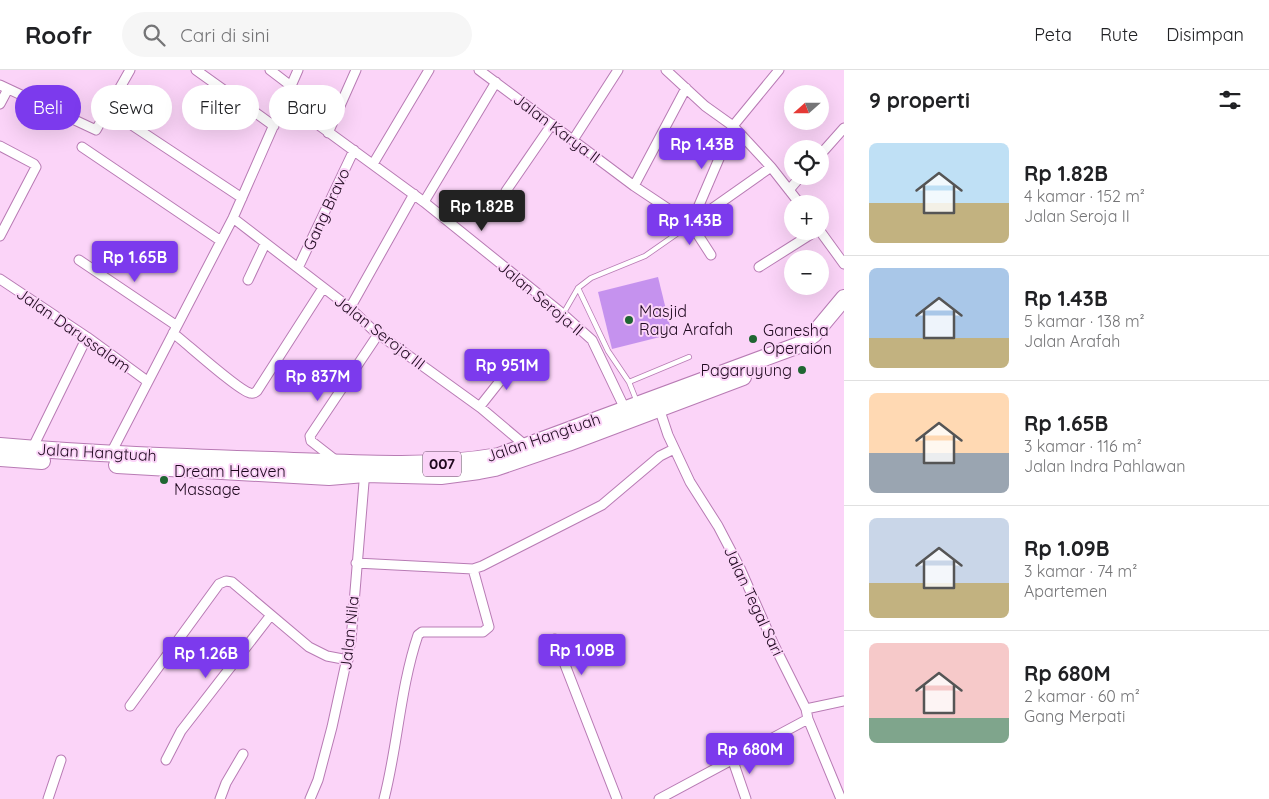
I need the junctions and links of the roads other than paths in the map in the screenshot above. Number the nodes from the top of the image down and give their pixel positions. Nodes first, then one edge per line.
1 (130, 70) edge
2 (196, 70) edge
3 (270, 70) edge
4 (298, 70) edge
5 (356, 70) edge
6 (428, 70) edge
7 (479, 70) edge
8 (618, 70) edge
9 (666, 70) edge
10 (779, 70) edge
11 (496, 82) junction
12 (122, 85) edge
13 (290, 85) edge
14 (291, 85) edge
15 (4, 87) edge
16 (686, 88) junction
17 (0, 104) edge
18 (269, 122) edge
19 (552, 124) junction
20 (733, 126) junction
21 (91, 128) edge
22 (844, 128) edge
23 (139, 130) edge
24 (272, 130) edge
25 (325, 130) edge
26 (328, 132) junction
27 (573, 140) junction
28 (829, 145) edge
29 (0, 146) edge
30 (82, 148) dead end
31 (354, 150) junction
32 (374, 164) junction
33 (771, 167) junction
34 (793, 185) edge
35 (634, 186) junction
36 (789, 190) junction
37 (506, 191) dead end
38 (414, 194) junction
39 (793, 195) edge
40 (242, 198) junction
41 (424, 202) junction
42 (233, 218) junction
43 (691, 224) junction
44 (0, 236) edge
45 (802, 240) edge
46 (827, 240) edge
47 (221, 241) junction
48 (265, 244) junction
49 (711, 255) dead end
50 (79, 260) dead end
51 (844, 264) edge
52 (759, 267) dead end
53 (298, 268) junction
54 (0, 279) edge
55 (248, 280) dead end
56 (323, 288) junction
57 (578, 288) junction
58 (844, 298) edge
59 (350, 308) junction
60 (563, 314) junction
61 (844, 315) edge
62 (175, 329) junction
63 (379, 334) junction
64 (87, 337) junction
65 (689, 357) dead end
66 (500, 370) dead end
67 (148, 381) junction
68 (628, 382) junction
69 (631, 407) junction
70 (481, 408) junction
71 (659, 408) junction
72 (567, 437) junction
73 (526, 446) junction
74 (32, 449) junction
75 (674, 449) junction
76 (1, 456) edge
77 (110, 460) junction
78 (339, 463) junction
79 (365, 469) junction
80 (356, 563) junction
81 (473, 569) junction
82 (271, 615) junction
83 (555, 639) dead end
84 (348, 660) junction
85 (844, 701) edge
86 (130, 706) dead end
87 (806, 708) junction
88 (808, 719) junction
89 (243, 754) dead end
90 (732, 758) junction
91 (61, 760) dead end
92 (166, 760) dead end
93 (48, 799) edge
94 (220, 799) edge
95 (310, 799) edge
96 (384, 799) edge
97 (616, 799) edge
98 (659, 799) edge
99 (746, 799) edge
100 (841, 799) edge

1 - 12 street
2 - 18 street
3 - 13 street
4 - 14 street
5 - 26 street
6 - 32 street
7 - 11 street, Jalan Karya II
8 - 27 street
9 - 16 street
10 - 20 street
11 - 19 street, Jalan Karya II
11 - 41 street
15 - 17 street
15 - 21 street
16 - 20 street
16 - 35 street
19 - 27 street, Jalan Karya II
19 - 37 street
20 - 33 street
20 - 43 street
22 - 28 street
23 - 40 street
24 - 40 street
25 - 26 street, Jalan Seroja II
26 - 31 street, Jalan Seroja II
27 - 35 street, Jalan Karya II
29 - 44 street
30 - 47 street
31 - 32 street, Jalan Seroja II
31 - 53 street, Gang Bravo
32 - 38 street, Jalan Seroja II
33 - 36 street
33 - 43 street
34 - 36 street
35 - 43 street, Jalan Karya II
36 - 39 street
38 - 41 street, Jalan Seroja II
38 - 59 street
40 - 42 street
41 - 60 street, Jalan Seroja II
42 - 47 street
42 - 48 street, Jalan Seroja III
43 - 49 street
43 - 57 lane
45 - 52 street
46 - 51 street
47 - 62 street
48 - 53 street, Jalan Seroja III
48 - 55 street
50 - 62 street
53 - 56 street, Jalan Seroja III
54 - 64 street, Jalan Darussalam
56 - 59 street, Jalan Seroja III
56 - 62 street
57 - 60 lane
57 - 68 lane
58 - 69 highway, Jalan Hangtuah / 007
59 - 63 street, Jalan Seroja III
60 - 69 street, Jalan Seroja II
61 - 71 highway, Jalan Hangtuah / 007
62 - 67 street
63 - 70 street, Jalan Seroja III
63 - 78 street
64 - 67 street, Jalan Darussalam
64 - 74 street
65 - 68 lane
66 - 70 street
67 - 77 street
68 - 69 lane
69 - 72 highway, Jalan Hangtuah / 007
70 - 73 street, Jalan Seroja III
71 - 72 highway, Jalan Hangtuah / 007
71 - 75 street, Jalan Tegal Sari
72 - 73 highway, Jalan Hangtuah / 007
72 - 79 highway, Jalan Hangtuah / 007
73 - 79 highway, Jalan Hangtuah / 007
74 - 76 highway, Jalan Hangtuah / 007
74 - 77 highway, Jalan Hangtuah / 007
75 - 81 street
75 - 87 street, Jalan Tegal Sari
76 - 77 highway, Jalan Hangtuah / 007
77 - 78 highway, Jalan Hangtuah / 007
77 - 79 highway, Jalan Hangtuah / 007
78 - 79 highway, Jalan Hangtuah / 007
79 - 80 street, Jalan Nila
80 - 81 street
80 - 84 street, Jalan Nila
81 - 96 street
82 - 84 street
82 - 86 street
82 - 92 street
83 - 97 street
84 - 95 street, Jalan Nila
85 - 87 street
87 - 88 street, Jalan Tegal Sari
88 - 90 street
88 - 100 street, Jalan Tegal Sari
89 - 94 street
90 - 98 street
90 - 99 street
91 - 93 street

